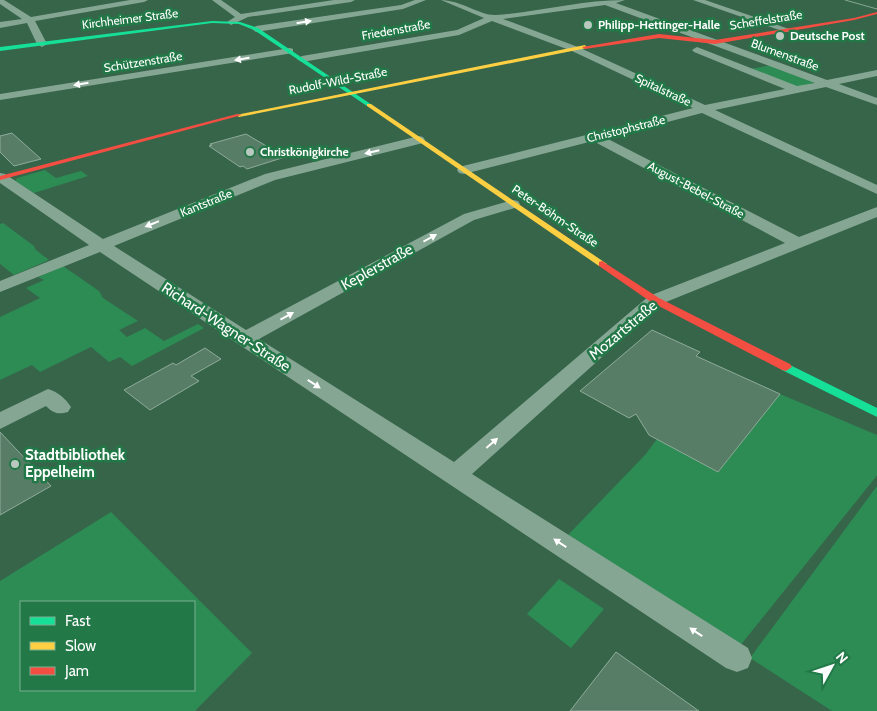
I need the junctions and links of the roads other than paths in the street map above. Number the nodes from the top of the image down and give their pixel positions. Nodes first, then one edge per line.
1 (144, 0) edge
2 (216, 0) edge
3 (351, 0) edge
4 (422, 0) edge
5 (465, 0) edge
6 (621, 0) edge
7 (697, 0) edge
8 (18, 1) edge
9 (447, 1) edge
10 (603, 1) edge
11 (2, 2) edge
12 (861, 5) dead end
13 (877, 10) edge
14 (877, 14) edge
15 (492, 18) junction
16 (235, 19) junction
17 (30, 20) junction
18 (0, 25) edge
19 (256, 29) junction
20 (788, 30) junction
21 (686, 31) junction
22 (659, 36) junction
23 (675, 41) dead end
24 (715, 42) junction
25 (42, 44) junction
26 (0, 49) edge
27 (574, 49) junction
28 (290, 51) junction
29 (302, 59) junction
30 (877, 73) edge
31 (827, 83) junction
32 (797, 90) junction
33 (350, 93) junction
34 (0, 97) edge
35 (877, 102) edge
36 (704, 109) junction
37 (595, 138) junction
38 (419, 140) junction
39 (464, 170) junction
40 (0, 177) edge
41 (877, 190) edge
42 (513, 204) junction
43 (877, 212) edge
44 (797, 243) junction
45 (100, 245) junction
46 (0, 286) edge
47 (655, 300) junction
48 (244, 339) junction
49 (60, 407) dead end
50 (877, 413) edge
51 (0, 421) edge
52 (455, 475) junction
53 (737, 658) dead end

1 - 17 street
2 - 16 street, Peter-Böhm-Straße
3 - 16 street, Kirchheimer Straße
19 -> 4 street
5 - 9 street
6 - 10 street
7 - 20 street
8 - 11 street
9 - 15 street, Spitalstraße
10 - 15 street
10 - 21 street, Blumenstraße
11 - 17 street
12 - 13 street
14 - 20 street, Scheffelstraße
15 - 27 street, Spitalstraße
15 - 29 street, Friedenstraße
16 - 19 street, Peter-Böhm-Straße
16 - 25 street, Kirchheimer Straße
17 - 18 street
17 - 25 street
19 - 28 street, Peter-Böhm-Straße
20 - 24 street, Scheffelstraße
21 - 22 street, Rudolf-Wild-Straße
21 - 24 street, Blumenstraße
22 - 24 street, Scheffelstraße
22 - 27 street, Rudolf-Wild-Straße
23 - 32 street
24 - 31 street, Blumenstraße
25 - 26 street, Kirchheimer Straße
27 - 33 street, Rudolf-Wild-Straße
27 - 36 street, Spitalstraße
28 - 29 street, Peter-Böhm-Straße
28 -> 34 street, Schützenstraße
29 - 33 street, Peter-Böhm-Straße
30 - 31 street, Christophstraße
31 - 32 street, Christophstraße
31 - 35 street, Blumenstraße
32 - 36 street, Christophstraße
33 - 38 street, Peter-Böhm-Straße
33 - 40 street, Rudolf-Wild-Straße
36 - 37 street, Christophstraße
36 - 41 street, Spitalstraße
37 - 39 street, Christophstraße
37 - 44 street, August-Bebel-Straße
38 - 39 street, Peter-Böhm-Straße
38 -> 45 street, Kantstraße
39 - 42 street, Peter-Böhm-Straße
40 - 45 street, Richard-Wagner-Straße
42 - 47 street, Peter-Böhm-Straße
48 -> 42 street, Keplerstraße
43 - 44 street, Mozartstraße
44 - 47 street, Mozartstraße
45 - 46 street, Kantstraße
45 - 48 street, Richard-Wagner-Straße
47 - 50 street, Peter-Böhm-Straße
52 -> 47 street, Mozartstraße
48 -> 52 street, Richard-Wagner-Straße
49 - 51 street
53 -> 52 street, Richard-Wagner-Straße

